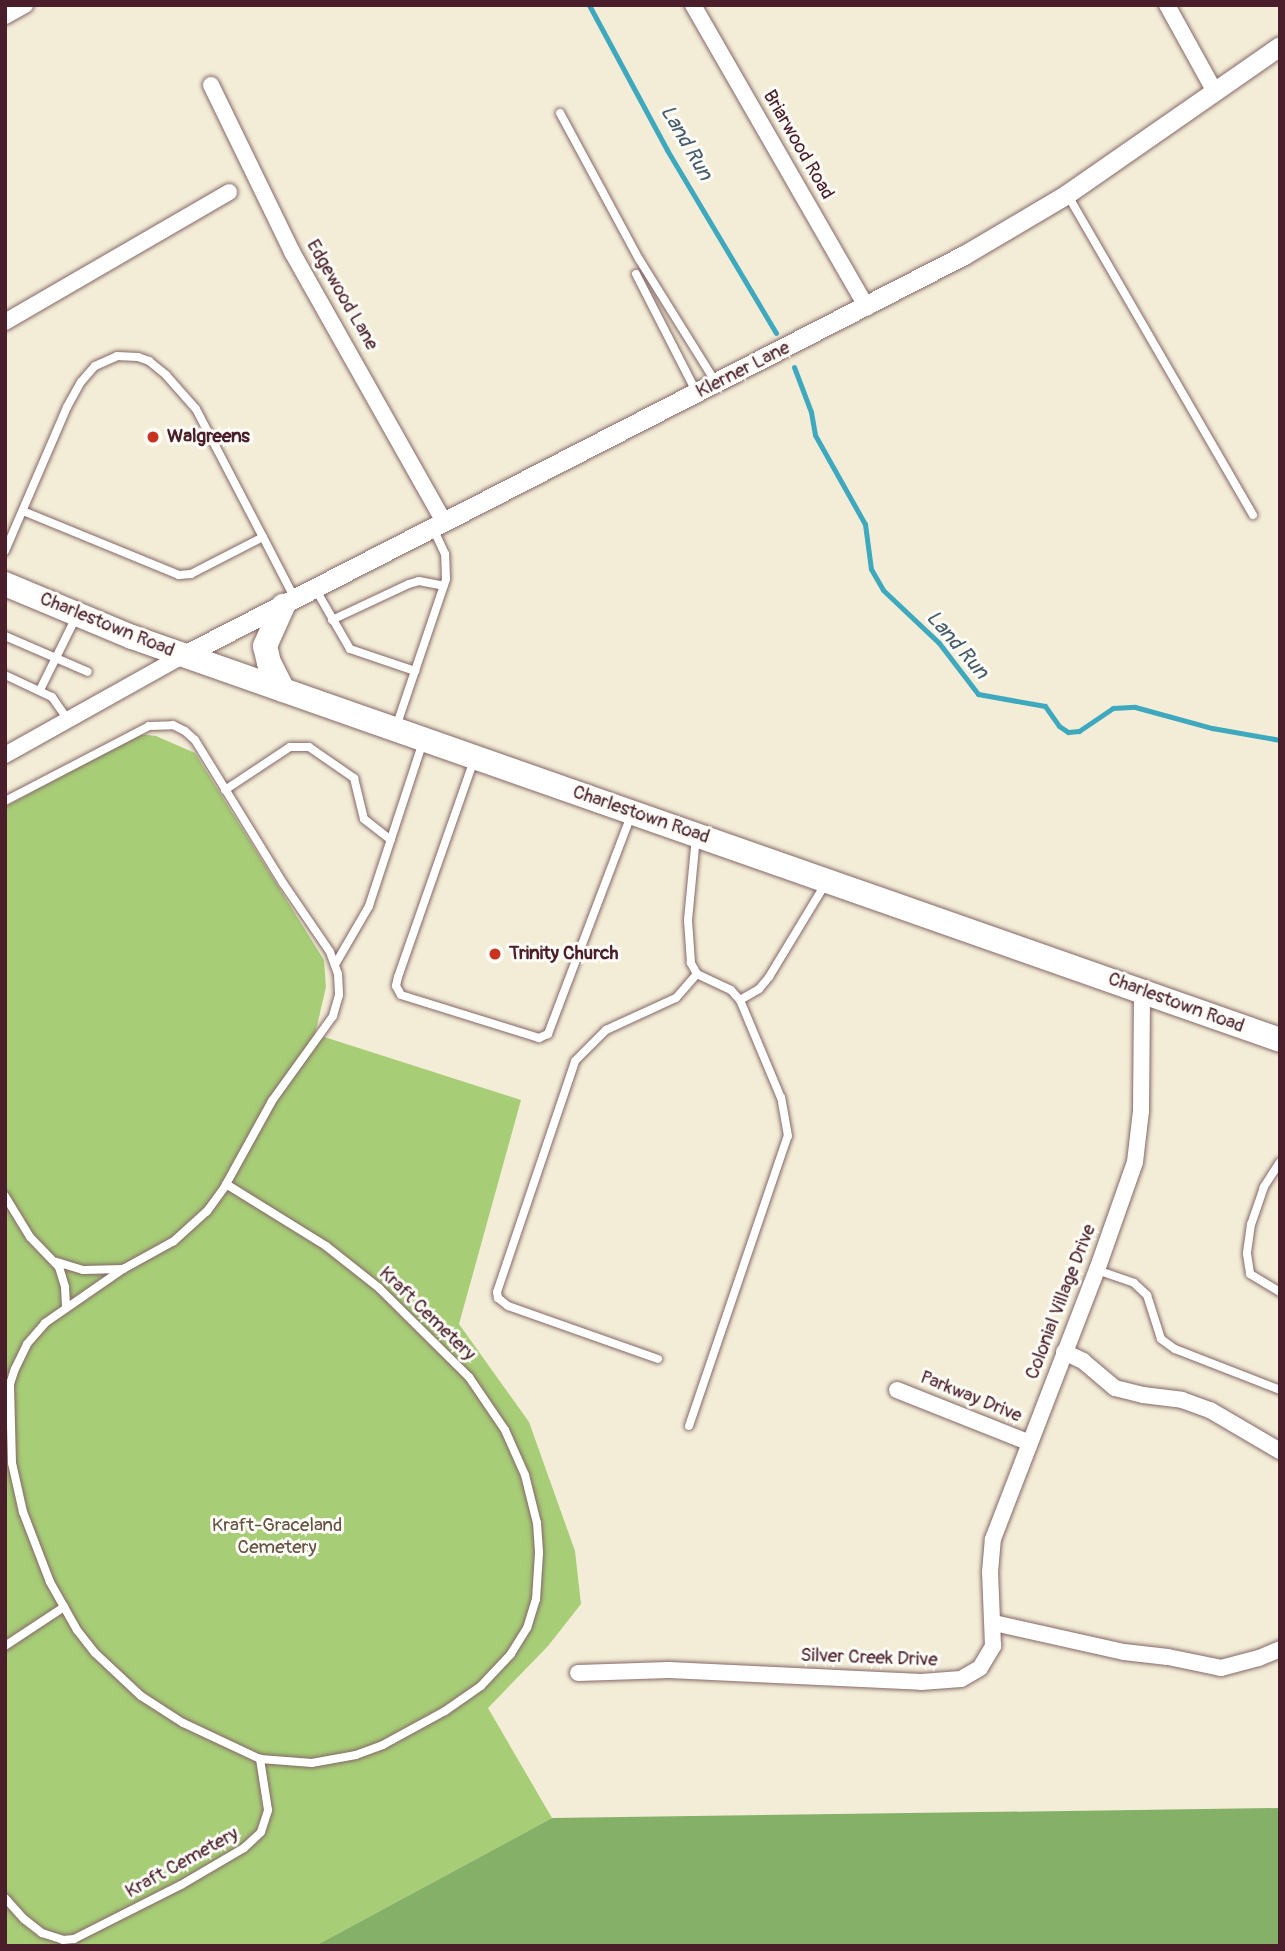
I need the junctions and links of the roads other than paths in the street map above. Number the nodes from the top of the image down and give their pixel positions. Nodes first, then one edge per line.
1 (25, 5) edge
2 (693, 5) edge
3 (1167, 5) edge
4 (5, 16) edge
5 (1280, 46) edge
6 (211, 85) dead end
7 (1214, 90) junction
8 (560, 113) dead end
9 (229, 192) dead end
10 (1067, 194) junction
11 (636, 274) dead end
12 (867, 307) junction
13 (5, 323) edge
14 (717, 384) junction
15 (697, 394) junction
16 (23, 511) junction
17 (1253, 515) dead end
18 (438, 525) junction
19 (263, 537) junction
20 (5, 551) edge
21 (5, 584) edge
22 (444, 586) junction
23 (316, 590) junction
24 (290, 603) junction
25 (77, 614) junction
26 (332, 620) junction
27 (5, 636) edge
28 (184, 655) junction
29 (56, 657) junction
30 (15, 667) dead end
31 (415, 671) junction
32 (88, 672) dead end
33 (8, 676) edge
34 (40, 690) junction
35 (283, 690) junction
36 (69, 721) junction
37 (395, 729) junction
38 (424, 740) junction
39 (5, 755) edge
40 (475, 757) junction
41 (225, 790) junction
42 (5, 801) edge
43 (632, 812) junction
44 (696, 834) junction
45 (391, 840) junction
46 (828, 880) junction
47 (336, 963) junction
48 (697, 974) junction
49 (1142, 990) junction
50 (740, 1000) junction
51 (1280, 1040) edge
52 (1280, 1161) edge
53 (226, 1184) junction
54 (5, 1196) edge
55 (8, 1206) edge
56 (56, 1262) junction
57 (122, 1269) junction
58 (1097, 1270) junction
59 (1280, 1292) edge
60 (66, 1307) junction
61 (1064, 1352) junction
62 (658, 1359) dead end
63 (897, 1390) dead end
64 (1280, 1390) edge
65 (689, 1426) dead end
66 (1030, 1443) junction
67 (1280, 1451) edge
68 (64, 1607) junction
69 (994, 1623) junction
70 (5, 1646) edge
71 (1280, 1649) edge
72 (578, 1673) dead end
73 (260, 1759) junction
74 (5, 1898) edge
75 (47, 1935) junction
76 (58, 1946) edge

1 - 4 street
2 - 12 street, Briarwood Road
3 - 7 street
5 - 7 street, Klerner Lane
6 - 18 street, Edgewood Lane
7 - 10 street, Klerner Lane
8 - 14 lane
9 - 13 street
10 - 12 street, Klerner Lane
10 - 17 lane
11 - 15 lane
12 - 14 street, Klerner Lane
14 - 15 street, Klerner Lane
15 - 18 street, Klerner Lane
16 - 19 lane
16 - 19 lane
16 - 20 lane
18 - 22 lane
18 - 23 street, Klerner Lane
19 - 24 lane
21 - 25 main road, Charlestown Road
22 - 26 lane
22 - 31 lane
23 - 24 street, Klerner Lane
23 - 26 lane
24 - 28 street, Klerner Lane
24 - 35 main road
25 - 28 main road, Charlestown Road
25 - 29 lane
26 - 31 lane
27 - 29 lane
28 - 35 main road, Charlestown Road
28 - 36 street
29 - 32 lane
29 - 34 lane
30 - 33 lane
31 - 37 lane
33 - 34 lane
34 - 36 lane
35 - 37 main road, Charlestown Road
36 - 39 street
37 - 38 main road, Charlestown Road
38 - 40 main road, Charlestown Road
38 - 45 lane
40 - 43 main road, Charlestown Road
40 - 43 lane
41 - 42 lane, Kraft Cemetery
41 - 45 lane
41 - 47 lane, Kraft Cemetery
43 - 44 main road, Charlestown Road
44 - 46 main road, Charlestown Road
44 - 48 lane
45 - 47 lane
46 - 49 main road, Charlestown Road
46 - 50 lane
47 - 53 lane, Kraft Cemetery
48 - 50 lane
48 - 62 lane
49 - 51 main road, Charlestown Road
49 - 58 street, Colonial Village Drive
50 - 65 lane
52 - 59 lane
53 - 57 lane, Kraft Cemetery
53 - 73 lane, Kraft Cemetery
54 - 55 lane
55 - 56 lane
56 - 57 lane, Kraft Cemetery
56 - 60 lane
57 - 60 lane, Kraft Cemetery
58 - 61 street, Colonial Village Drive
58 - 64 lane
60 - 68 lane, Kraft Cemetery
61 - 66 street, Colonial Village Drive
61 - 67 street
63 - 66 street, Parkway Drive
66 - 69 street, Colonial Village Drive
68 - 70 lane
68 - 73 lane, Kraft Cemetery
69 - 71 street
69 - 72 street, Silver Creek Drive
73 - 75 lane, Kraft Cemetery
74 - 75 lane
75 - 76 lane

